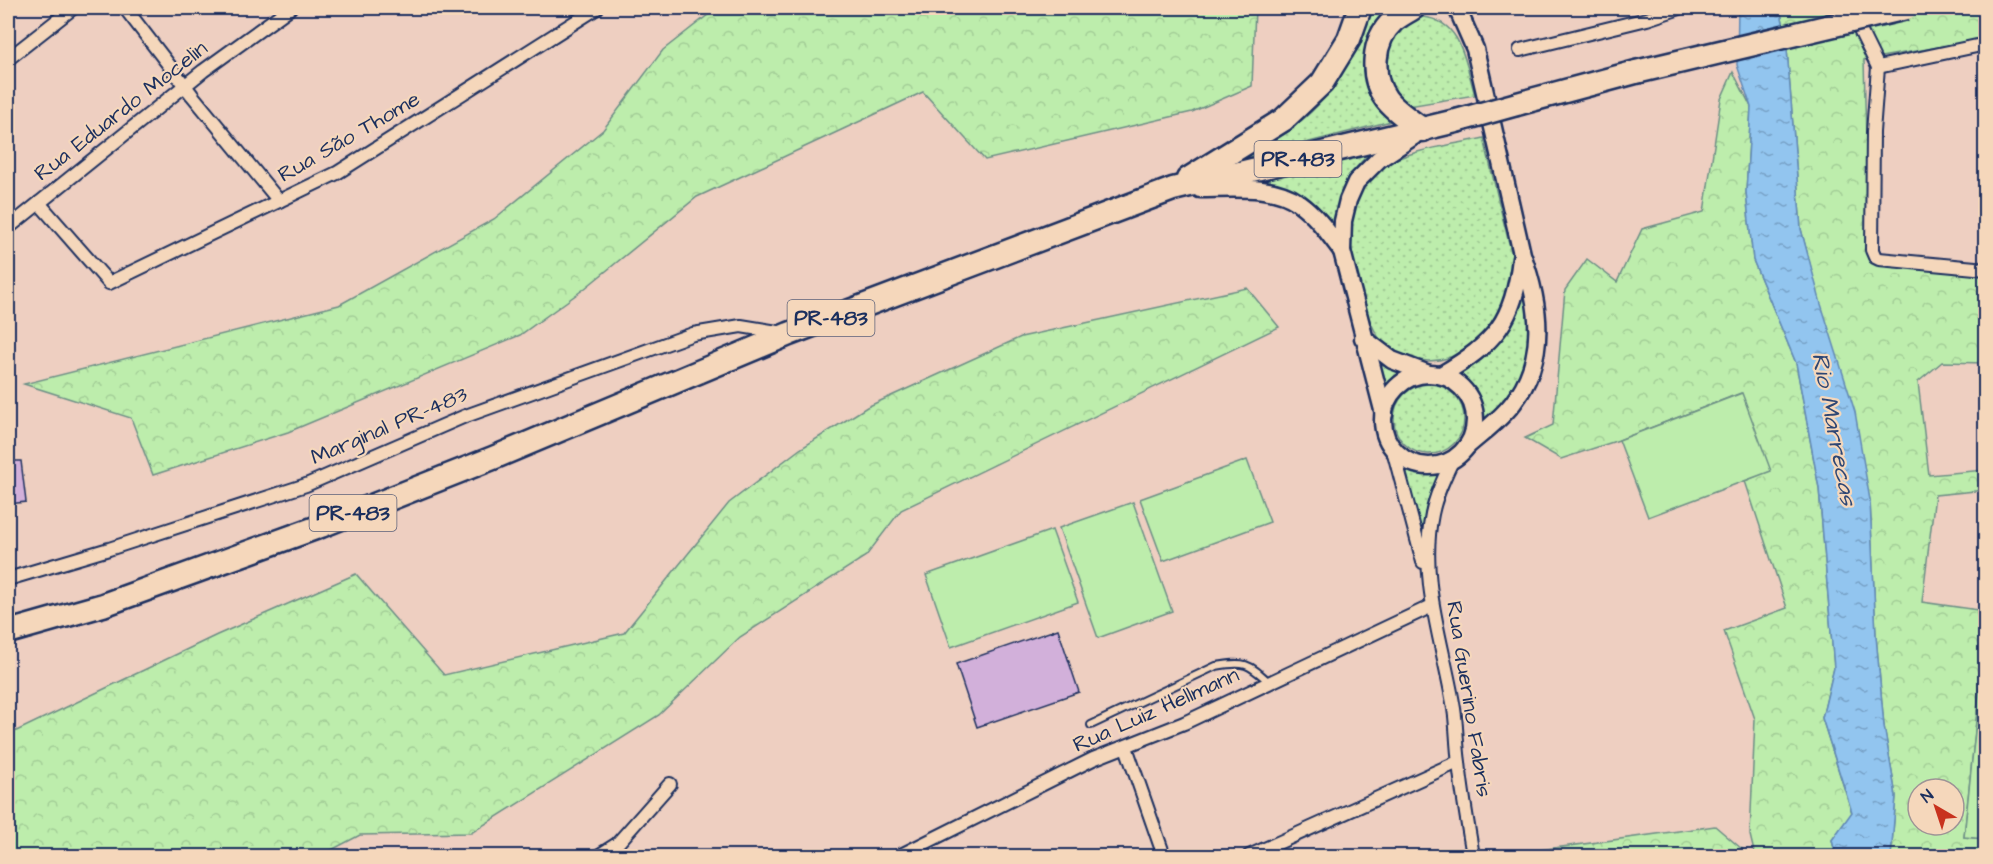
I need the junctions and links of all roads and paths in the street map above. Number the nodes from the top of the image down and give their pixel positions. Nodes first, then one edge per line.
1 (72, 8) edge
2 (125, 8) edge
3 (290, 8) edge
4 (597, 8) edge
5 (1360, 8) edge
6 (1413, 8) edge
7 (1457, 8) edge
8 (1680, 8) edge
9 (1849, 8) edge
10 (1908, 8) edge
11 (1986, 44) edge
12 (1520, 50) dead end
13 (8, 59) edge
14 (1878, 67) junction
15 (186, 86) junction
16 (1423, 130) junction
17 (1173, 189) junction
18 (279, 201) junction
19 (39, 203) junction
20 (8, 228) edge
21 (1342, 251) junction
22 (1522, 254) junction
23 (1986, 269) edge
24 (789, 334) junction
25 (1363, 338) junction
26 (1436, 375) junction
27 (1384, 414) junction
28 (1392, 447) junction
29 (1466, 447) junction
30 (1453, 459) junction
31 (8, 579) edge
32 (1429, 584) junction
33 (1432, 606) junction
34 (8, 632) edge
35 (1270, 682) junction
36 (1091, 725) dead end
37 (1126, 747) junction
38 (1458, 762) junction
39 (670, 784) dead end
40 (597, 856) edge
41 (899, 856) edge
42 (1164, 856) edge
43 (1249, 856) edge
44 (1473, 856) edge

1 - 13 street
2 - 15 street
3 - 15 street, Rua Eduardo Mocelin
4 - 18 street, Rua São Thome
5 - 17 highway
6 - 16 highway
7 - 22 street
8 - 12 street
9 - 14 street
10 - 16 highway, PR-483, bridge
11 - 14 street
14 - 23 street
15 - 18 street
15 - 19 street, Rua Eduardo Mocelin
16 - 17 highway, PR-483
16 - 21 street
17 - 21 street
17 - 24 highway, PR-483
18 - 19 street, Rua São Thome
19 - 20 street, Rua Eduardo Mocelin
21 - 25 street
22 - 26 street
22 - 29 street
24 - 31 street, Marginal PR-483
24 - 34 highway, PR-483
25 - 26 street
25 - 27 street
26 - 27 street
26 - 29 street
27 - 28 street
28 - 30 street
28 - 32 street
29 - 30 street
30 - 32 street
32 - 33 street, Rua Guerino Fabris
33 - 35 street, Rua Luiz Hellmann
33 - 38 street, Rua Guerino Fabris
35 - 36 lane
35 - 37 street, Rua Luiz Hellmann
37 - 41 street, Rua Luiz Hellmann
37 - 42 street
38 - 43 street
38 - 44 street, Rua Guerino Fabris
39 - 40 street

